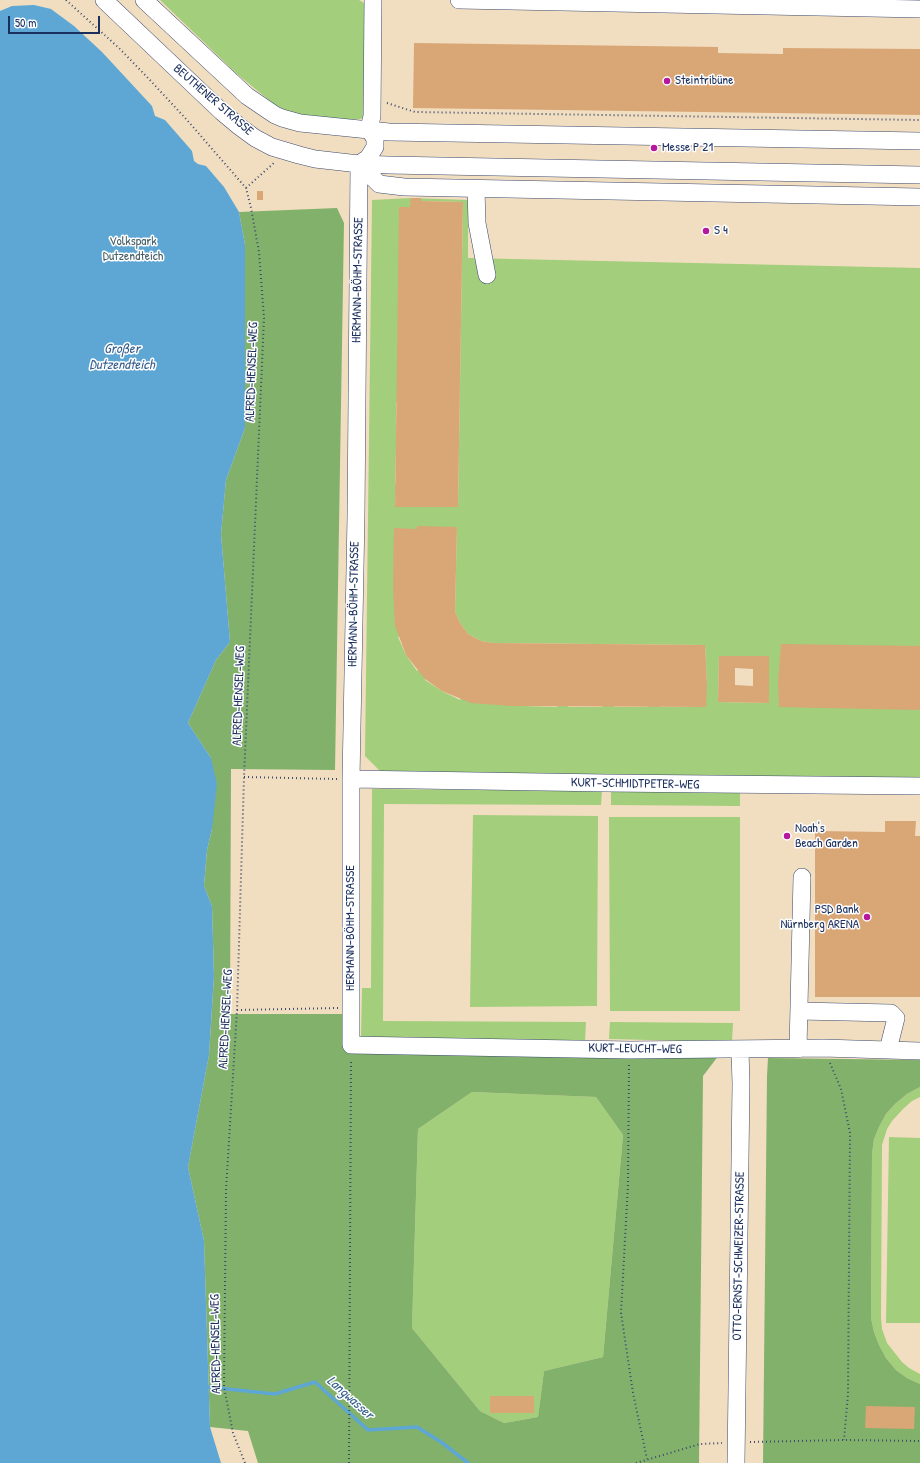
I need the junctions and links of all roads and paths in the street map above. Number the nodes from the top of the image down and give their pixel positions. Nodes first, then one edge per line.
1 (66, 0) edge
2 (104, 0) edge
3 (144, 0) edge
4 (373, 0) edge
5 (459, 0) edge
6 (920, 9) edge
7 (166, 20) junction
8 (146, 40) junction
9 (372, 99) junction
10 (920, 120) edge
11 (369, 129) junction
12 (920, 141) edge
13 (285, 152) junction
14 (359, 164) junction
15 (920, 175) edge
16 (246, 188) junction
17 (476, 189) junction
18 (920, 197) edge
19 (487, 275) dead end
20 (244, 777) junction
21 (351, 779) junction
22 (920, 786) edge
23 (802, 877) dead end
24 (351, 1008) junction
25 (237, 1010) junction
26 (799, 1011) junction
27 (351, 1045) junction
28 (824, 1048) junction
29 (798, 1049) junction
30 (630, 1050) junction
31 (740, 1050) junction
32 (888, 1050) junction
33 (920, 1051) edge
34 (844, 1440) junction
35 (920, 1441) edge
36 (736, 1442) junction
37 (647, 1459) junction
38 (244, 1463) edge
39 (349, 1463) edge
40 (636, 1463) edge
41 (736, 1463) edge

1 - 16 path, ALFRED-HENSEL-WEG
2 - 8 street, BEUTHENER STRASSE
3 - 7 street, BEUTHENER STRASSE
4 - 9 street
5 - 6 street
7 - 8 street
7 - 11 street, BEUTHENER STRASSE
8 - 13 street, BEUTHENER STRASSE
9 - 10 path
9 - 11 street
11 - 12 street, BEUTHENER STRASSE
11 - 14 street
13 - 14 street, BEUTHENER STRASSE
13 - 16 path
14 - 15 street, BEUTHENER STRASSE
14 - 17 street
14 - 21 street, HERMANN-BÖHM-STRASSE
16 - 20 path, ALFRED-HENSEL-WEG
17 - 18 street
17 - 19 street
20 - 21 path
20 - 25 path, ALFRED-HENSEL-WEG
21 - 22 street, KURT-SCHMIDTPETER-WEG
21 - 24 street, HERMANN-BÖHM-STRASSE
23 - 26 street
24 - 25 path
24 - 27 street, HERMANN-BÖHM-STRASSE
25 - 38 path, ALFRED-HENSEL-WEG
26 - 29 street
26 - 32 street
27 - 30 street, KURT-LEUCHT-WEG
27 - 39 path
28 - 29 street, KURT-LEUCHT-WEG
28 - 32 street, KURT-LEUCHT-WEG
28 - 34 path
29 - 31 street, KURT-LEUCHT-WEG
30 - 31 street, KURT-LEUCHT-WEG
30 - 37 path
31 - 36 street, OTTO-ERNST-SCHWEIZER-STRASSE
32 - 33 street, KURT-LEUCHT-WEG
34 - 35 path
34 - 36 path
36 - 37 path
36 - 41 street, OTTO-ERNST-SCHWEIZER-STRASSE
37 - 40 path

